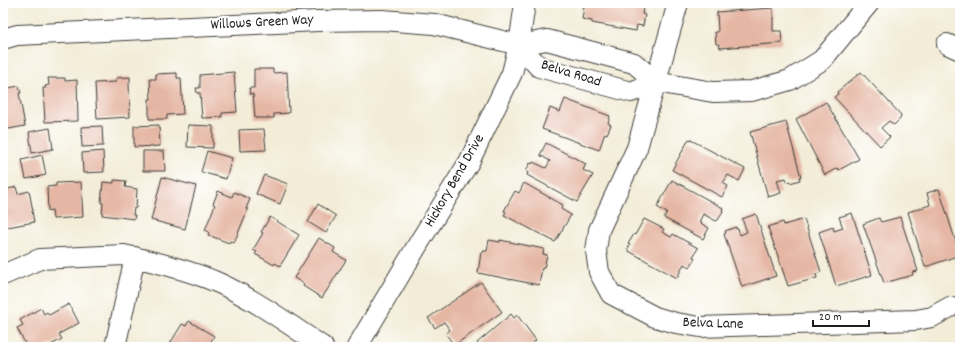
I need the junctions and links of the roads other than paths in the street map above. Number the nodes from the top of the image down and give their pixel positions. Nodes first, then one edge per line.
1 (525, 3) edge
2 (678, 3) edge
3 (869, 3) edge
4 (3, 39) edge
5 (519, 45) junction
6 (656, 82) junction
7 (135, 257) junction
8 (3, 275) edge
9 (950, 307) dead end
10 (115, 347) edge
11 (323, 347) edge
12 (358, 347) edge

1 - 5 street, Hickory Bend Drive
2 - 6 street, Belva Lane
3 - 6 street
4 - 5 street, Willows Green Way
5 - 6 street, Belva Road
5 - 6 street, Belva Road
5 - 12 street, Hickory Bend Drive
6 - 9 street, Belva Lane
7 - 8 street
7 - 10 street
7 - 11 street

